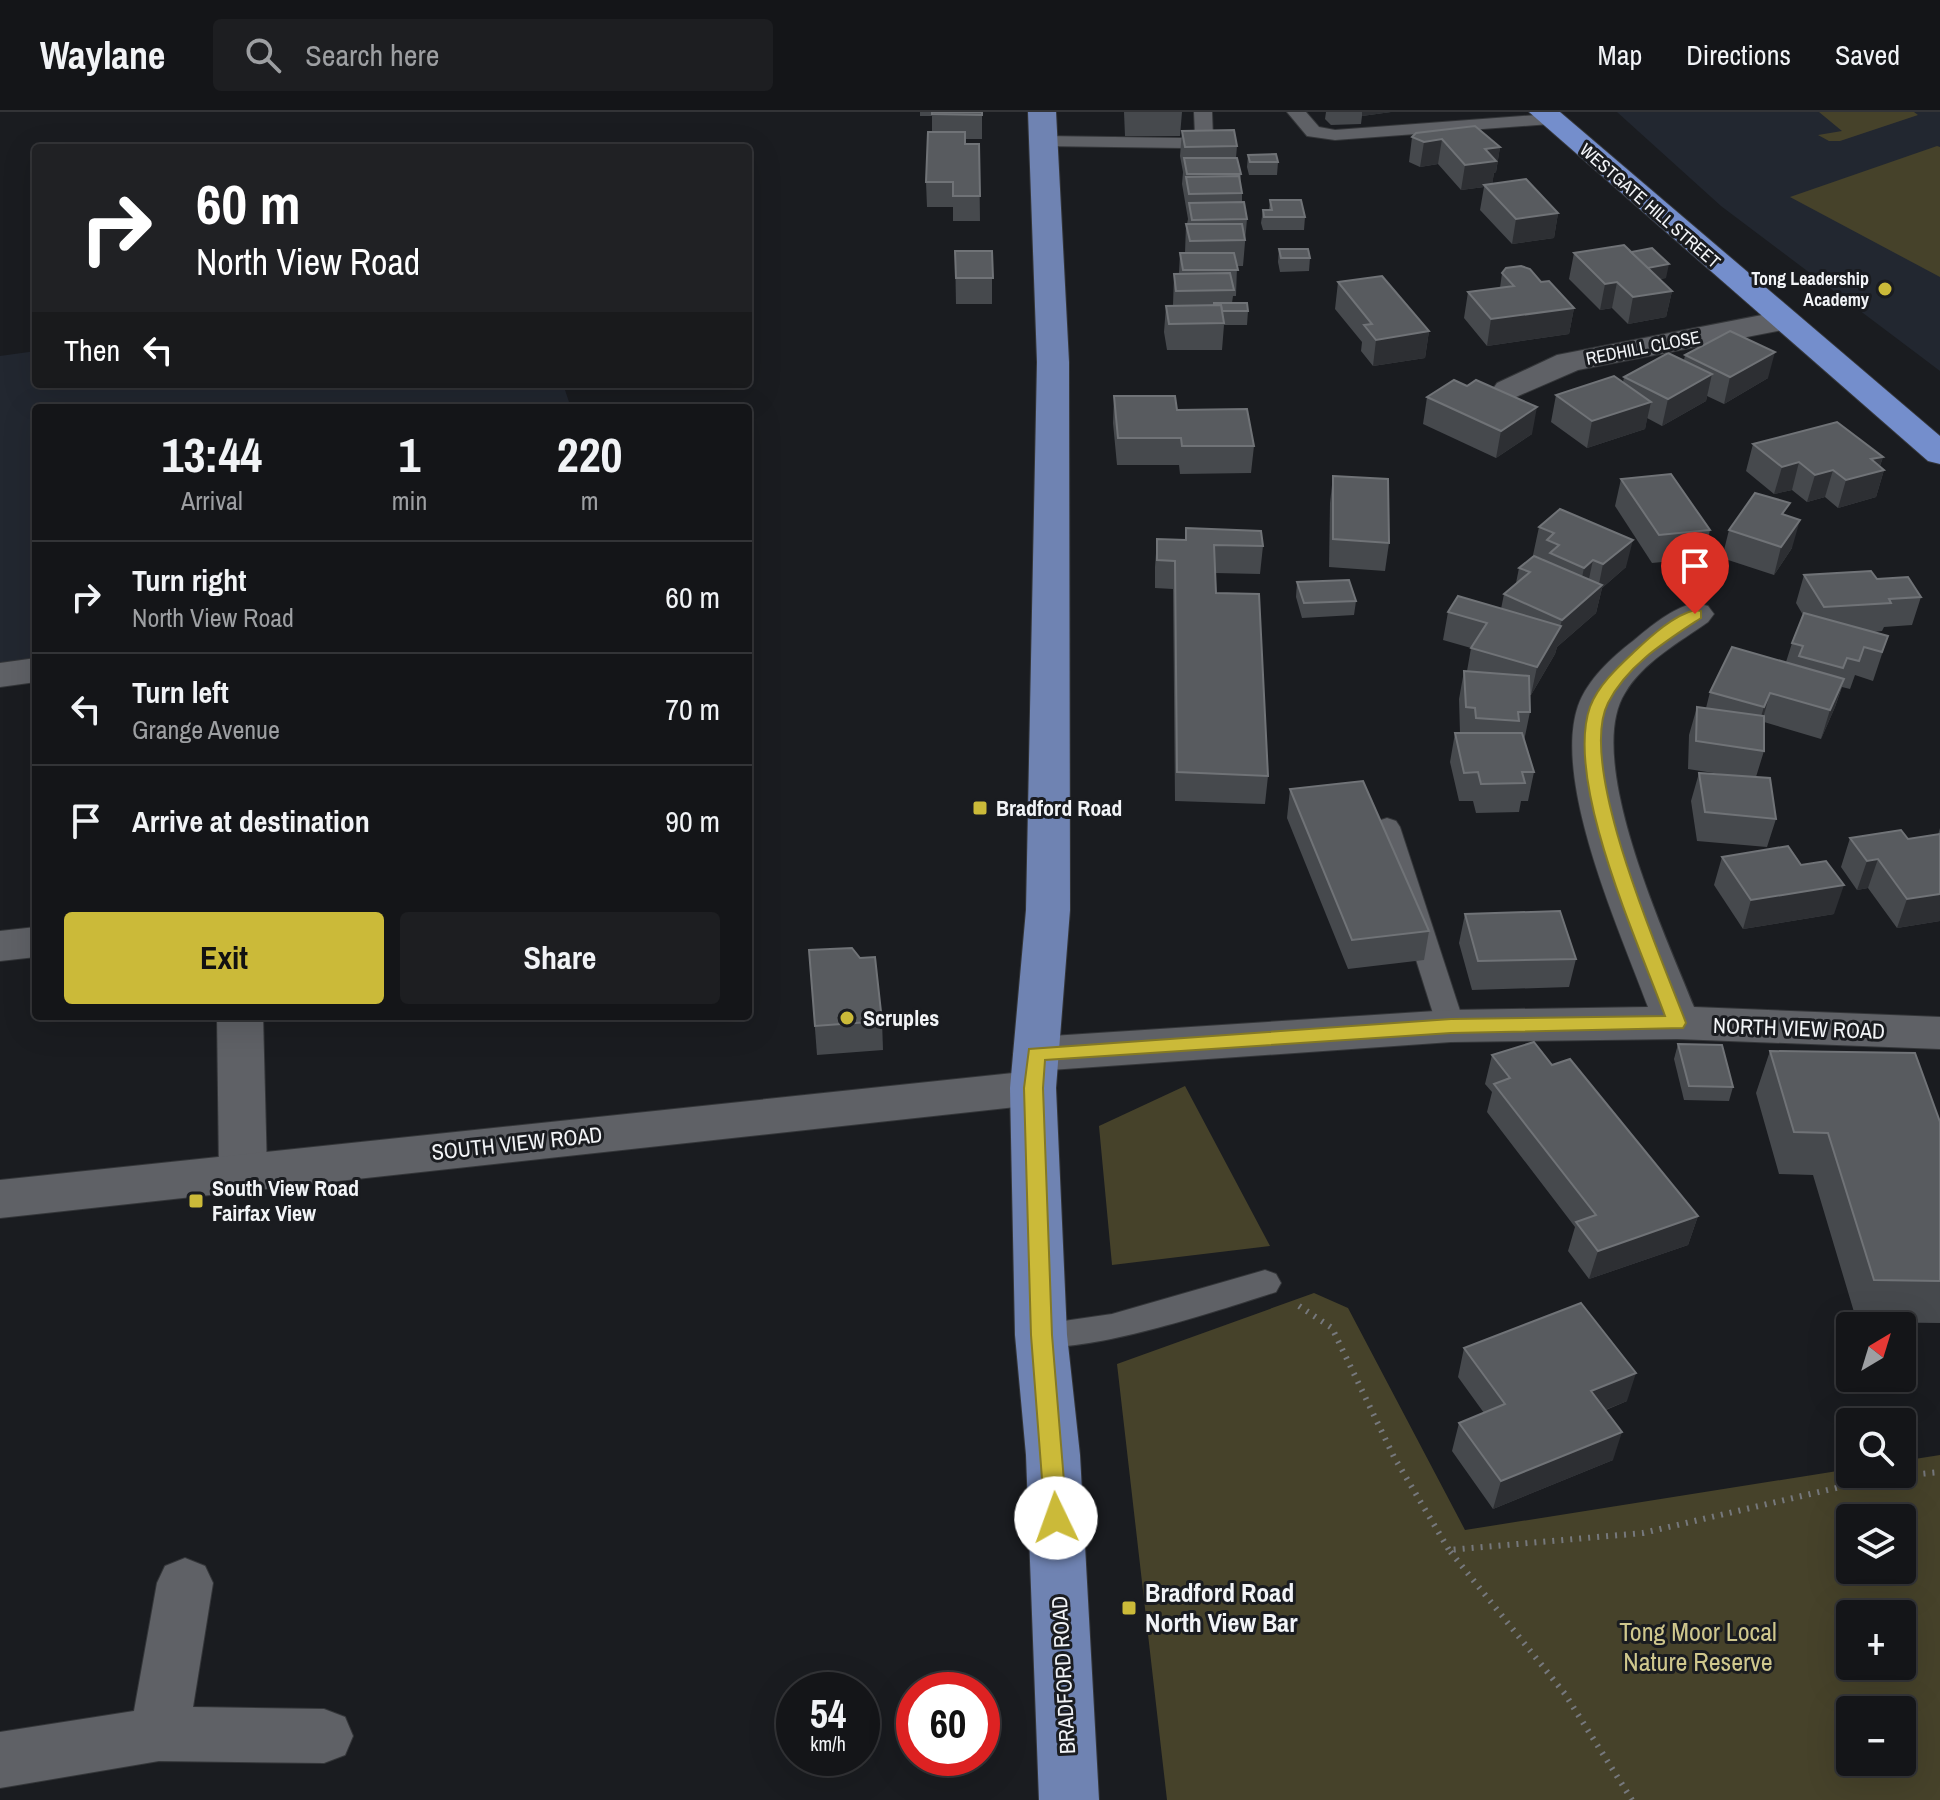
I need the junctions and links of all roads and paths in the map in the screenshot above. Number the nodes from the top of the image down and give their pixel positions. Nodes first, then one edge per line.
1 (1203, 112) edge
2 (1296, 112) edge
3 (1546, 115) edge
4 (1042, 127) edge
5 (1782, 321) junction
6 (1509, 390) dead end
7 (1940, 454) edge
8 (1695, 614) dead end
9 (32, 671) edge
10 (0, 675) edge
11 (1387, 827) edge
12 (32, 942) edge
13 (0, 946) edge
14 (240, 1020) edge
15 (1677, 1023) junction
16 (1451, 1026) junction
17 (1940, 1033) edge
18 (1035, 1071) junction
19 (243, 1172) junction
20 (0, 1199) edge
21 (1265, 1283) joint
22 (1041, 1335) junction
23 (1940, 1472) edge
24 (1449, 1550) junction
25 (185, 1583) dead end
26 (159, 1734) junction
27 (324, 1736) dead end
28 (0, 1760) edge
29 (1069, 1800) edge
30 (1632, 1800) edge

1 - 4 lane
2 - 3 lane
3 - 5 highway, WESTGATE HILL STREET
4 - 18 main road, BRADFORD ROAD
5 - 6 street, REDHILL CLOSE
5 - 7 highway, WESTGATE HILL STREET
8 - 15 street
9 - 10 street
11 - 16 lane
12 - 13 street
14 - 19 street
15 - 16 street, NORTH VIEW ROAD
15 - 17 street, NORTH VIEW ROAD
16 - 18 street, NORTH VIEW ROAD
18 - 19 street, SOUTH VIEW ROAD
18 - 22 main road, BRADFORD ROAD
19 - 20 street, SOUTH VIEW ROAD
21 - 22 lane
21 - 24 path
22 - 29 main road, BRADFORD ROAD
23 - 24 path
24 - 30 path
25 - 26 street
26 - 27 street
26 - 28 street

